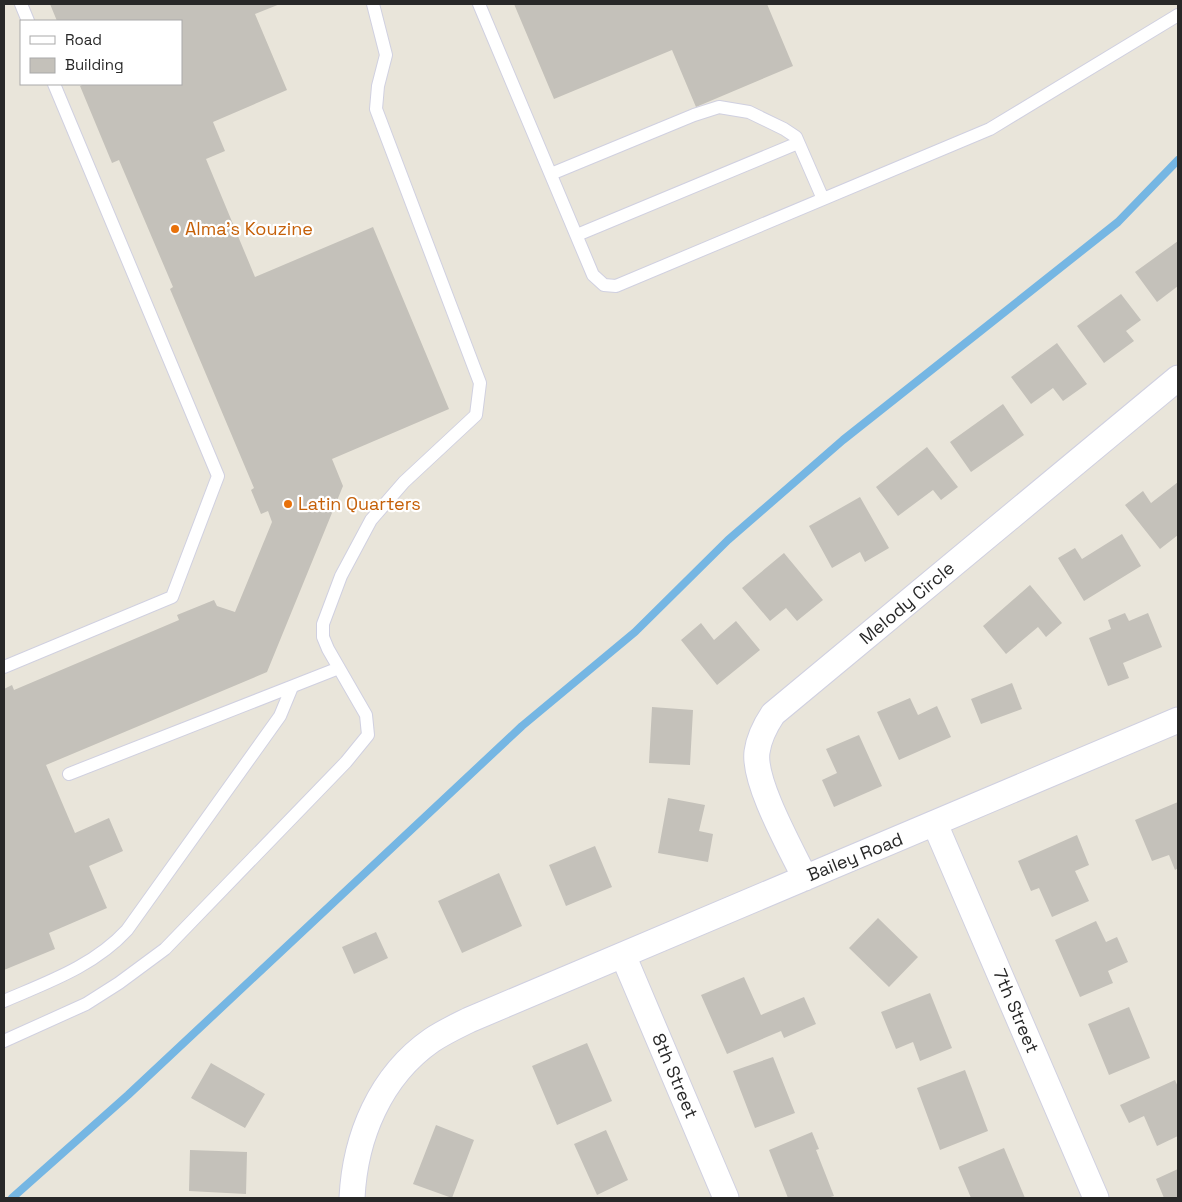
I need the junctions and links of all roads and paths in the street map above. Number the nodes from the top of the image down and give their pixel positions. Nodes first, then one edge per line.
1 (20, 4) edge
2 (373, 4) edge
3 (479, 4) edge
4 (1178, 15) edge
5 (28, 20) edge
6 (54, 85) edge
7 (798, 143) junction
8 (551, 174) junction
9 (823, 199) junction
10 (577, 235) junction
11 (1178, 378) edge
12 (4, 667) edge
13 (339, 668) junction
14 (292, 687) junction
15 (1178, 720) edge
16 (69, 774) dead end
17 (936, 824) junction
18 (805, 878) junction
19 (623, 955) junction
20 (4, 1001) edge
21 (4, 1041) edge
22 (352, 1198) edge
23 (726, 1198) edge
24 (1096, 1198) edge

1 - 5 lane
2 - 13 lane
3 - 8 lane
4 - 9 lane
6 - 12 lane
7 - 8 lane
7 - 9 lane
7 - 10 lane
8 - 10 lane
9 - 10 lane
11 - 18 street, Melody Circle
13 - 14 lane
13 - 21 lane
14 - 16 lane
14 - 20 lane
15 - 17 street, Bailey Road
17 - 18 street, Bailey Road
17 - 24 street, 7th Street
18 - 19 street, Bailey Road
19 - 22 street, Bailey Road
19 - 23 street, 8th Street

